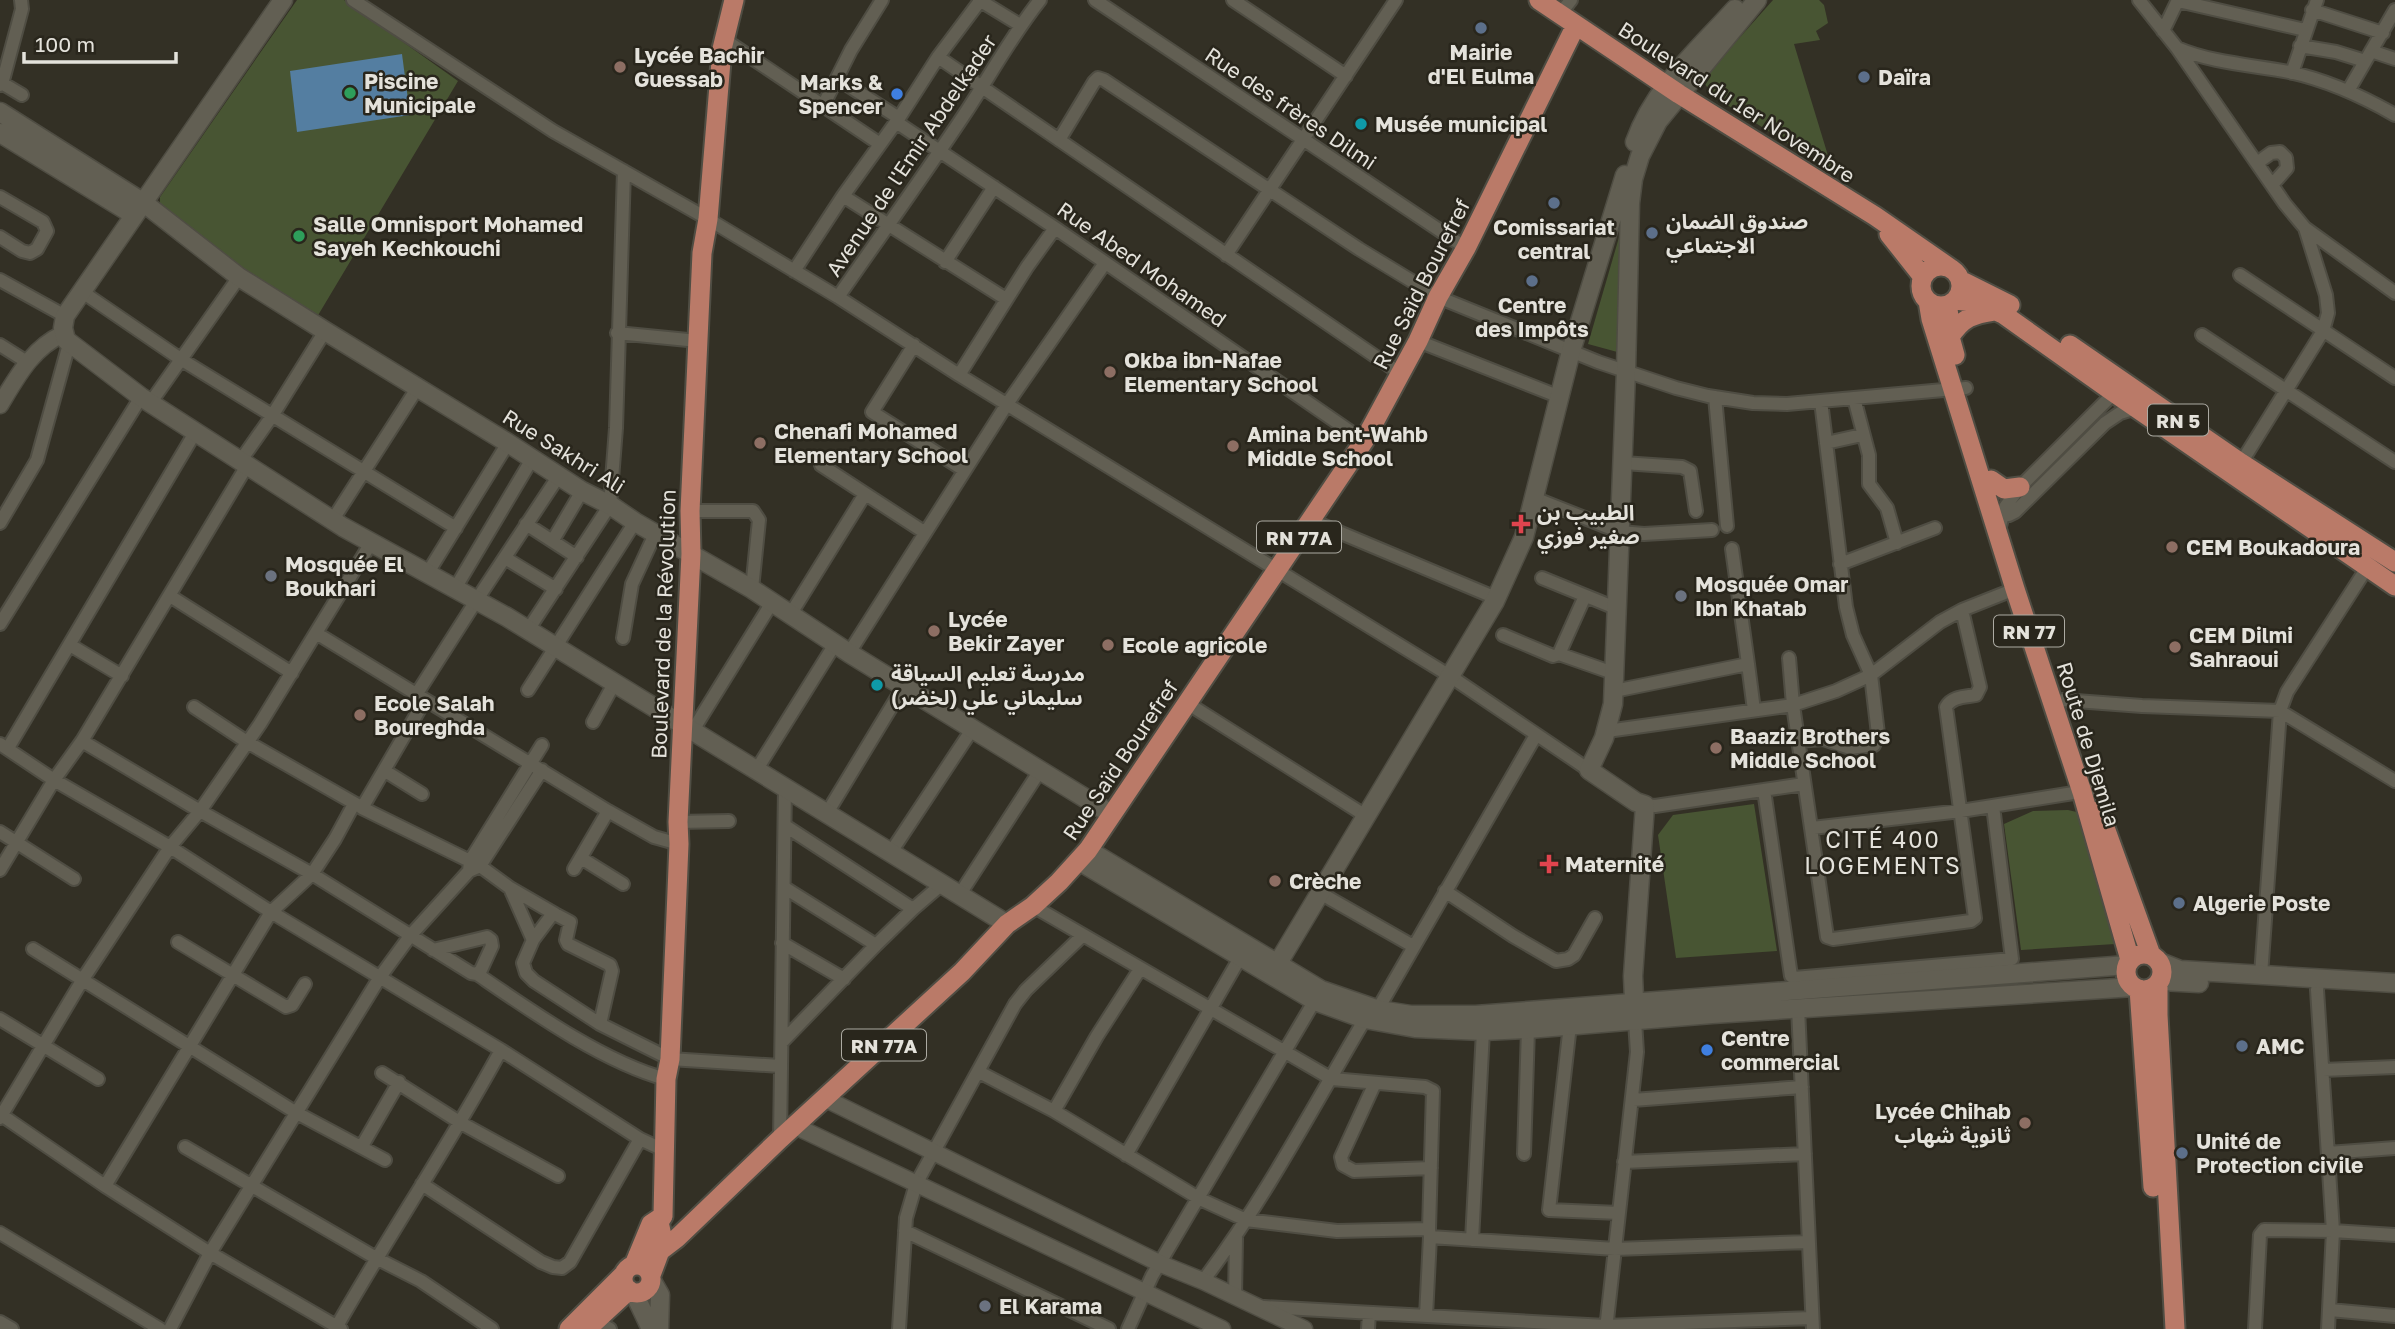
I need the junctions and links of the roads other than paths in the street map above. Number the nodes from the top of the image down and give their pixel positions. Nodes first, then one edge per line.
1 (21, 0) edge
2 (283, 0) edge
3 (354, 0) edge
4 (734, 0) edge
5 (882, 0) edge
6 (979, 0) edge
7 (1040, 0) edge
8 (1095, 0) edge
9 (1233, 0) edge
10 (1395, 0) edge
11 (1539, 0) edge
12 (1744, 0) edge
13 (1757, 0) edge
14 (2139, 0) edge
15 (2178, 0) edge
16 (2314, 5) edge
17 (2395, 10) edge
18 (1569, 13) edge
19 (1735, 17) junction
20 (1020, 25) junction
21 (2305, 30) junction
22 (2163, 31) junction
23 (2383, 33) junction
24 (724, 40) junction
25 (2300, 46) junction
26 (2177, 48) junction
27 (2368, 56) junction
28 (937, 57) junction
29 (2395, 59) edge
30 (2292, 73) junction
31 (1346, 76) junction
32 (838, 79) junction
33 (1, 84) edge
34 (982, 88) junction
35 (1672, 89) junction
36 (2348, 91) junction
37 (22, 94) dead end
38 (823, 106) junction
39 (0, 112) edge
40 (2395, 115) edge
41 (897, 120) junction
42 (0, 133) edge
43 (1304, 139) junction
44 (1059, 140) junction
45 (880, 144) junction
46 (941, 150) junction
47 (2257, 163) junction
48 (624, 171) junction
49 (2272, 185) junction
50 (994, 187) junction
51 (1269, 190) junction
52 (843, 196) junction
53 (0, 197) edge
54 (139, 209) junction
55 (1875, 216) junction
56 (708, 219) junction
57 (887, 225) junction
58 (1055, 228) junction
59 (2305, 228) junction
60 (0, 237) edge
61 (1466, 248) junction
62 (1226, 255) junction
63 (945, 262) junction
64 (1105, 263) junction
65 (793, 271) junction
66 (1955, 274) junction
67 (2240, 275) dead end
68 (239, 276) junction
69 (1923, 277) junction
70 (0, 280) edge
71 (81, 291) junction
72 (2395, 293) edge
73 (838, 297) junction
74 (1438, 297) junction
75 (1006, 299) junction
76 (1928, 301) junction
77 (1952, 302) junction
78 (1997, 311) junction
79 (66, 331) junction
80 (325, 331) junction
81 (2323, 331) junction
82 (617, 333) junction
83 (2202, 334) dead end
84 (1950, 337) junction
85 (698, 341) junction
86 (1418, 341) junction
87 (0, 345) edge
88 (914, 345) junction
89 (2066, 350) junction
90 (1571, 351) junction
91 (182, 360) junction
92 (27, 362) junction
93 (1626, 371) junction
94 (959, 374) junction
95 (1401, 374) junction
96 (2395, 377) edge
97 (418, 387) junction
98 (1959, 389) junction
99 (2121, 389) junction
100 (2287, 391) junction
101 (1560, 397) junction
102 (1715, 397) junction
103 (1854, 398) junction
104 (146, 400) junction
105 (1821, 401) junction
106 (1007, 404) junction
107 (0, 405) edge
108 (2136, 408) junction
109 (272, 416) junction
110 (196, 431) junction
111 (1862, 435) junction
112 (1364, 441) junction
113 (508, 443) junction
114 (1826, 443) junction
115 (532, 459) junction
116 (245, 462) junction
117 (2395, 462) edge
118 (1623, 463) junction
119 (2241, 463) junction
120 (821, 465) dead end
121 (964, 470) junction
122 (365, 473) junction
123 (558, 477) junction
124 (1991, 480) junction
125 (2020, 487) junction
126 (582, 492) junction
127 (865, 494) junction
128 (1534, 498) junction
129 (610, 505) junction
130 (690, 511) junction
131 (1696, 511) dead end
132 (1310, 520) junction
133 (332, 521) junction
134 (1998, 521) junction
135 (635, 522) junction
136 (0, 523) edge
137 (526, 524) junction
138 (1727, 526) dead end
139 (456, 528) junction
140 (1935, 528) dead end
141 (1712, 530) dead end
142 (924, 532) junction
143 (1620, 532) junction
144 (655, 534) junction
145 (553, 540) junction
146 (1897, 542) junction
147 (371, 543) junction
148 (1732, 549) dead end
149 (2378, 551) junction
150 (691, 554) junction
151 (577, 557) junction
152 (505, 558) junction
153 (1840, 564) junction
154 (2366, 568) junction
155 (1277, 569) junction
156 (2392, 573) edge
157 (427, 574) junction
158 (1542, 578) dead end
159 (456, 587) junction
160 (556, 589) junction
161 (752, 589) junction
162 (2015, 589) junction
163 (170, 596) junction
164 (1585, 596) junction
165 (1496, 598) junction
166 (476, 601) junction
167 (771, 604) junction
168 (1618, 609) junction
169 (1962, 610) junction
170 (790, 615) junction
171 (0, 624) edge
172 (528, 629) junction
173 (316, 634) junction
174 (1503, 635) dead end
175 (623, 638) dead end
176 (70, 645) junction
177 (556, 648) junction
178 (842, 649) junction
179 (1559, 654) junction
180 (1789, 658) dead end
181 (1748, 664) junction
182 (292, 673) junction
183 (1871, 675) junction
184 (121, 676) junction
185 (1450, 676) junction
186 (615, 682) junction
187 (1615, 682) junction
188 (904, 686) junction
189 (528, 690) dead end
190 (421, 698) junction
191 (2058, 702) junction
192 (1187, 703) junction
193 (1793, 705) junction
194 (194, 707) dead end
195 (1754, 710) junction
196 (2280, 710) junction
197 (593, 722) dead end
198 (688, 728) junction
199 (973, 728) junction
200 (1607, 731) junction
201 (1536, 734) junction
202 (82, 741) junction
203 (1798, 741) junction
204 (247, 742) junction
205 (541, 745) dead end
206 (4, 746) edge
207 (536, 766) junction
208 (757, 769) junction
209 (1041, 769) junction
210 (1589, 770) junction
211 (385, 771) junction
212 (54, 780) junction
213 (2395, 781) edge
214 (1804, 783) junction
215 (785, 787) junction
216 (1764, 790) junction
217 (2087, 791) junction
218 (422, 794) dead end
219 (1645, 805) junction
220 (358, 806) junction
221 (1993, 806) junction
222 (200, 811) junction
223 (608, 811) junction
224 (1961, 811) junction
225 (827, 813) junction
226 (1111, 814) junction
227 (1366, 816) junction
228 (729, 821) dead end
229 (678, 822) junction
230 (786, 827) junction
231 (1812, 828) junction
232 (0, 832) edge
233 (16, 842) junction
234 (679, 844) junction
235 (170, 847) junction
236 (891, 852) junction
237 (1084, 855) junction
238 (473, 866) junction
239 (0, 870) edge
240 (312, 874) junction
241 (74, 879) dead end
242 (623, 884) dead end
243 (942, 884) junction
244 (510, 888) junction
245 (785, 888) junction
246 (1445, 891) junction
247 (1320, 893) junction
248 (960, 894) junction
249 (1033, 906) junction
250 (913, 909) junction
251 (271, 912) junction
252 (555, 914) junction
253 (1595, 918) dead end
254 (1007, 924) junction
255 (410, 936) junction
256 (1082, 936) junction
257 (533, 940) junction
258 (178, 942) dead end
259 (782, 943) junction
260 (876, 945) junction
261 (1413, 946) junction
262 (33, 949) dead end
263 (433, 950) junction
264 (1241, 956) junction
265 (1278, 963) junction
266 (2128, 963) junction
267 (1140, 969) junction
268 (477, 974) junction
269 (2261, 975) junction
270 (232, 976) junction
271 (2150, 976) junction
272 (380, 977) junction
273 (83, 979) junction
274 (844, 979) junction
275 (2395, 983) edge
276 (305, 984) dead end
277 (2318, 984) junction
278 (2395, 994) edge
279 (1318, 996) junction
280 (1798, 1008) junction
281 (1211, 1009) junction
282 (1634, 1012) junction
283 (1371, 1014) junction
284 (0, 1018) edge
285 (600, 1024) junction
286 (1570, 1025) junction
287 (1528, 1029) junction
288 (1483, 1031) junction
289 (782, 1042) junction
290 (43, 1045) junction
291 (191, 1046) junction
292 (501, 1051) junction
293 (1286, 1054) junction
294 (780, 1066) junction
295 (2395, 1067) edge
296 (668, 1069) junction
297 (2323, 1070) junction
298 (979, 1072) junction
299 (382, 1073) dead end
300 (98, 1079) dead end
301 (1332, 1079) junction
302 (399, 1082) junction
303 (1375, 1083) junction
304 (1802, 1087) junction
305 (826, 1099) junction
306 (1633, 1100) junction
307 (1054, 1111) junction
308 (295, 1112) junction
309 (1, 1116) edge
310 (461, 1124) junction
311 (787, 1133) junction
312 (640, 1139) junction
313 (362, 1146) junction
314 (185, 1147) dead end
315 (2395, 1148) edge
316 (666, 1151) junction
317 (932, 1152) junction
318 (2328, 1153) junction
319 (1524, 1154) dead end
320 (1805, 1154) junction
321 (1126, 1155) junction
322 (385, 1160) dead end
323 (1624, 1162) junction
324 (1432, 1168) junction
325 (558, 1176) dead end
326 (252, 1184) junction
327 (422, 1184) junction
328 (916, 1184) junction
329 (105, 1186) junction
330 (1200, 1199) junction
331 (1619, 1213) junction
332 (1246, 1220) junction
333 (905, 1231) junction
334 (2333, 1231) junction
335 (0, 1233) edge
336 (1430, 1233) junction
337 (2395, 1235) edge
338 (1236, 1238) junction
339 (1472, 1240) junction
340 (1809, 1242) junction
341 (1615, 1249) junction
342 (210, 1253) junction
343 (376, 1258) junction
344 (1161, 1264) junction
345 (640, 1270) junction
346 (1203, 1281) junction
347 (1143, 1293) junction
348 (1235, 1297) junction
349 (1258, 1307) junction
350 (2330, 1310) junction
351 (1369, 1313) junction
352 (1426, 1316) junction
353 (2395, 1316) edge
354 (0, 1322) edge
355 (595, 1323) edge
356 (1813, 1324) edge
357 (1507, 1325) edge
358 (339, 1327) edge
359 (1606, 1328) edge
360 (12, 1329) edge
361 (160, 1329) edge
362 (170, 1329) edge
363 (492, 1329) edge
364 (569, 1329) edge
365 (651, 1329) edge
366 (659, 1329) edge
367 (899, 1329) edge
368 (1109, 1329) edge
369 (1128, 1329) edge
370 (1222, 1329) edge
371 (1304, 1329) edge
372 (1368, 1329) edge
373 (2164, 1329) edge
374 (2175, 1329) edge
375 (2255, 1329) edge
376 (2329, 1329) edge

1 - 33 street
2 - 54 main road
3 - 48 street
4 - 24 main road, Boulevard de la Révolution
5 - 32 street
6 - 20 street
6 - 28 street
7 - 20 street, Avenue de l'Emir Abdelkader
8 - 43 street, Rue des frères Dilmi
9 - 31 street
10 - 31 street
11 - 18 main road, RN 5
12 - 19 main road
13 - 19 main road
14 - 22 street
15 - 21 street
15 - 22 street
16 - 21 street
16 - 23 street
17 - 23 street
18 - 35 main road, Boulevard du 1er Novembre / RN 5
18 - 61 main road, Rue Saïd Bourefref / RN 77A
19 - 35 main road
20 - 34 street, Avenue de l'Emir Abdelkader
21 - 25 street
22 - 26 street
23 - 27 street
24 - 38 street
24 - 56 main road, Boulevard de la Révolution
25 - 27 street
25 - 30 street
26 - 30 street
26 - 47 street
27 - 29 street
27 - 36 street
28 - 34 street
28 - 41 street
30 - 36 street
31 - 43 street
32 - 38 street
32 - 41 street, Rue Abed Mohamed
33 - 37 street
34 - 44 street
34 - 46 street, Avenue de l'Emir Abdelkader
35 - 55 main road, Boulevard du 1er Novembre / RN 5
35 - 90 main road
35 - 93 main road
36 - 40 street
38 - 45 street
39 - 54 main road
41 - 45 street
41 - 46 street, Rue Abed Mohamed
42 - 54 main road
43 - 51 street
43 - 61 street, Rue des frères Dilmi
44 - 51 street
44 - 62 street
45 - 52 street
46 - 50 street, Rue Abed Mohamed
46 - 57 street, Avenue de l'Emir Abdelkader
47 - 49 street
47 - 49 street
48 - 56 street
48 - 82 street
49 - 59 street
50 - 58 street, Rue Abed Mohamed
50 - 63 street
51 - 62 street
51 - 74 street
52 - 57 street
52 - 65 street
53 - 60 street
54 - 68 main road, Rue Sakhri Ali
54 - 71 main road
55 - 66 main road, Boulevard du 1er Novembre / RN 5
55 - 69 main road, Boulevard du 1er Novembre / RN 5
56 - 65 street
56 - 85 main road, Boulevard de la Révolution
57 - 63 street
57 - 73 street, Avenue de l'Emir Abdelkader
58 - 64 street, Rue Abed Mohamed
58 - 75 street
59 - 72 street
59 - 81 street
61 - 74 main road, Rue Saïd Bourefref / RN 77A
62 - 95 street
63 - 75 street
64 - 106 street
64 - 112 street, Rue Abed Mohamed
65 - 73 street
66 - 69 main road
66 - 77 main road
66 - 89 main road, Boulevard du 1er Novembre / RN 5
67 - 81 street
68 - 80 main road, Rue Sakhri Ali
68 - 91 street
69 - 76 main road
70 - 79 street
71 - 79 main road
71 - 91 street
73 - 88 street
74 - 86 main road, Rue Saïd Bourefref / RN 77A
74 - 90 street
75 - 94 street
76 - 77 main road
76 - 98 main road, Route de Djemila / RN 77
77 - 78 main road, Boulevard du 1er Novembre / RN 5
77 - 84 main road, Route de Djemila / RN 77
78 - 84 main road
78 - 89 main road, Boulevard du 1er Novembre / RN 5
79 - 92 street
79 - 104 main road
79 - 136 street
80 - 97 main road, Rue Sakhri Ali
80 - 109 street
81 - 96 street
81 - 100 street
82 - 85 street
82 - 129 street
83 - 100 street
84 - 98 main road, Route de Djemila / RN 77
85 - 130 main road, Boulevard de la Révolution
86 - 95 main road, Rue Saïd Bourefref / RN 77A
86 - 101 street
87 - 92 street
88 - 94 street
88 - 121 street
89 - 99 main road, Boulevard du 1er Novembre / RN 5
90 - 93 street
90 - 101 main road
91 - 104 street
91 - 109 street
92 - 107 street
93 - 102 street
93 - 118 main road
94 - 106 street
95 - 112 main road, Rue Saïd Bourefref / RN 77A
97 - 113 main road, Rue Sakhri Ali
97 - 122 street
98 - 103 street
98 - 124 main road, Route de Djemila / RN 77
98 - 134 main road, Route de Djemila / RN 77
99 - 108 main road, Boulevard du 1er Novembre / RN 5
99 - 119 main road, Boulevard du 1er Novembre / RN 5
99 - 125 street
100 - 117 street
100 - 119 street
101 - 128 main road
102 - 105 street
102 - 138 street
103 - 105 street
103 - 111 street
104 - 110 main road
104 - 171 street
105 - 114 street
106 - 121 street
106 - 155 street
108 - 134 street
108 - 154 main road, Boulevard du 1er Novembre / RN 5
109 - 116 street
109 - 122 street
110 - 116 main road
110 - 176 street
111 - 114 street
111 - 146 street
112 - 132 main road, Rue Saïd Bourefref / RN 77A
113 - 115 main road, Rue Sakhri Ali
113 - 139 street
114 - 153 street
115 - 123 main road, Rue Sakhri Ali
115 - 159 street
116 - 133 main road
116 - 163 street
118 - 131 street
118 - 143 main road
119 - 149 main road, Boulevard du 1er Novembre / RN 5
120 - 127 street
121 - 142 street
122 - 133 street
122 - 139 street
123 - 126 main road, Rue Sakhri Ali
123 - 137 street
124 - 125 main road
124 - 134 main road, Route de Djemila / RN 77
125 - 134 street
126 - 129 main road, Rue Sakhri Ali
126 - 145 street
127 - 142 street
127 - 170 street
128 - 143 street
128 - 165 main road
129 - 135 main road, Rue Sakhri Ali
129 - 151 street
130 - 150 main road, Boulevard de la Révolution
130 - 161 street
132 - 155 main road, Rue Saïd Bourefref / RN 77A
132 - 165 street
133 - 147 main road
134 - 162 main road, Route de Djemila / RN 77
134 - 191 main road, Route de Djemila / RN 77
135 - 144 main road, Rue Sakhri Ali
135 - 177 street
137 - 145 street
137 - 152 street
139 - 157 street
140 - 146 street
141 - 143 street
142 - 178 street
143 - 168 main road
144 - 150 main road, Rue Sakhri Ali
144 - 175 street
145 - 151 street
146 - 153 street
147 - 157 main road
147 - 173 street
148 - 181 street
149 - 154 street
149 - 156 main road, Boulevard du 1er Novembre / RN 5
150 - 161 main road, Rue Sakhri Ali
150 - 198 main road, Boulevard de la Révolution
151 - 160 street
152 - 160 street
152 - 166 street
153 - 183 street
154 - 156 main road, Boulevard du 1er Novembre / RN 5
154 - 196 street
155 - 185 street
155 - 192 main road, Rue Saïd Bourefref / RN 77A
157 - 159 main road
158 - 164 street
159 - 166 main road
160 - 172 street
161 - 167 main road, Rue Sakhri Ali
162 - 169 street
162 - 191 main road, Route de Djemila / RN 77
163 - 182 street
163 - 184 street
164 - 168 street
164 - 179 street
165 - 185 main road
166 - 172 main road
166 - 190 street
167 - 170 main road, Rue Sakhri Ali
167 - 198 street
168 - 187 main road
169 - 183 street
169 - 224 street
170 - 178 main road, Rue Sakhri Ali
172 - 177 main road
173 - 182 street
173 - 190 street
174 - 179 street
176 - 184 street
176 - 206 street
177 - 186 main road
177 - 189 street
178 - 188 main road, Rue Sakhri Ali
178 - 208 street
179 - 187 street
180 - 193 street
181 - 187 street
181 - 195 street
182 - 204 street
183 - 193 street
183 - 203 street
184 - 202 street
185 - 201 street
185 - 227 main road
186 - 197 street
186 - 198 main road
187 - 200 main road
188 - 199 main road, Rue Sakhri Ali
188 - 225 street
190 - 207 street
190 - 211 street
191 - 196 street
191 - 217 main road, Route de Djemila / RN 77
192 - 226 main road, Rue Saïd Bourefref / RN 77A
192 - 227 street
193 - 195 street
193 - 203 street
194 - 204 street
195 - 200 street
196 - 213 street
196 - 269 street
198 - 208 main road
198 - 229 main road, Boulevard de la Révolution
199 - 209 main road, Rue Sakhri Ali
199 - 236 street
200 - 210 main road
201 - 210 street
201 - 246 street
202 - 212 street
202 - 222 street
203 - 214 street
204 - 220 street
204 - 222 street
205 - 207 street
206 - 212 street
207 - 223 street
207 - 238 street
208 - 215 main road
209 - 226 main road, Rue Sakhri Ali
209 - 248 street
210 - 219 main road
211 - 218 street
211 - 220 street
212 - 233 street
212 - 235 street
214 - 216 street
214 - 231 street
215 - 225 main road
215 - 230 street
216 - 219 street
216 - 221 street
217 - 221 street
217 - 266 main road, Route de Djemila / RN 77
217 - 271 main road, Route de Djemila / RN 77
219 - 282 main road
220 - 238 street
220 - 240 street
221 - 224 street
222 - 235 street
222 - 240 street
223 - 234 street
223 - 242 street
224 - 231 street
224 - 231 street
225 - 236 main road
226 - 237 main road, Rue Saïd Bourefref / RN 77A
227 - 247 main road
228 - 229 street
229 - 234 main road, Boulevard de la Révolution
230 - 245 street
230 - 250 street
232 - 233 street
233 - 239 street
233 - 241 street
234 - 296 main road, Boulevard de la Révolution
235 - 251 street
235 - 273 street
236 - 243 main road
237 - 249 main road, Rue Saïd Bourefref / RN 77A
237 - 264 main road
237 - 265 main road
238 - 244 street
238 - 255 street
240 - 251 street
240 - 255 street
243 - 248 main road
243 - 250 street
244 - 252 street
244 - 257 street
245 - 259 street
245 - 260 street
246 - 253 street
246 - 261 street
247 - 261 street
247 - 265 main road
248 - 254 main road
249 - 254 main road, Rue Saïd Bourefref / RN 77A
249 - 256 street
250 - 260 street
251 - 270 street
251 - 272 street
252 - 257 street
252 - 285 street
254 - 305 main road, Rue Saïd Bourefref / RN 77A
255 - 263 street
255 - 272 street
256 - 267 street
256 - 298 street
257 - 285 street
258 - 270 street
259 - 274 street
259 - 289 street
260 - 274 street
261 - 283 street
262 - 273 street
263 - 268 street
263 - 268 street
264 - 279 main road
264 - 281 street
265 - 279 main road
266 - 271 main road, Route de Djemila
266 - 271 main road
266 - 282 main road
267 - 281 street
267 - 307 street
268 - 296 street
269 - 271 main road
269 - 277 main road
270 - 276 street
270 - 291 street
271 - 277 main road
271 - 280 main road
271 - 373 main road, Route de Djemila / RN 77
271 - 374 main road
272 - 292 street
272 - 308 street
273 - 290 street
273 - 291 street
274 - 289 street
275 - 277 main road
277 - 278 main road
277 - 297 street
279 - 283 main road
279 - 293 street
280 - 282 main road
280 - 304 street
281 - 293 street
281 - 321 street
282 - 283 main road
282 - 286 main road
282 - 306 street
283 - 288 main road
283 - 301 street
284 - 290 street
285 - 296 street
286 - 287 main road
286 - 331 street
287 - 288 main road
287 - 319 street
288 - 339 street
289 - 294 street
290 - 300 street
290 - 309 street
291 - 308 street
291 - 329 street
292 - 310 street
292 - 312 street
293 - 301 street
293 - 330 street
294 - 296 street
294 - 311 street
295 - 297 street
296 - 316 main road, Boulevard de la Révolution
297 - 318 street
298 - 307 street
298 - 317 street
299 - 302 street
301 - 303 street
301 - 332 street
302 - 310 street
302 - 313 street
303 - 324 street
303 - 324 street
304 - 306 street
304 - 320 street
305 - 311 main road, Rue Saïd Bourefref / RN 77A
305 - 317 street
306 - 323 street
307 - 321 street
308 - 313 street
308 - 326 street
309 - 329 street
310 - 325 street
310 - 327 street
311 - 328 street
311 - 345 main road, Rue Saïd Bourefref / RN 77A
312 - 316 street
312 - 327 street
313 - 322 street
314 - 326 street
315 - 318 street
316 - 345 main road, Boulevard de la Révolution
317 - 328 street
317 - 344 street
318 - 334 street
320 - 323 street
320 - 340 street
321 - 330 street
323 - 331 street
324 - 336 street
326 - 342 street
326 - 343 street
327 - 343 street
328 - 333 street
328 - 347 street
329 - 342 street
330 - 332 street
330 - 344 street
331 - 341 street
332 - 336 street
332 - 338 street
333 - 367 street
333 - 368 street
334 - 337 street
334 - 350 street
334 - 375 street
335 - 361 street
336 - 339 street
336 - 352 street
338 - 346 street
338 - 348 street
339 - 341 street
340 - 341 street
340 - 356 street
341 - 359 street
342 - 358 street
342 - 362 street
343 - 358 street
343 - 363 street
344 - 346 street
344 - 347 street
345 - 355 main road, Rue Saïd Bourefref
345 - 365 main road
345 - 366 main road
346 - 348 street
347 - 369 street
347 - 370 street
348 - 349 street
349 - 351 street
349 - 371 street
350 - 353 street
350 - 376 street
351 - 352 street
351 - 372 street
352 - 357 street
354 - 360 street
355 - 364 main road, Rue Saïd Bourefref
356 - 359 street
357 - 359 street

